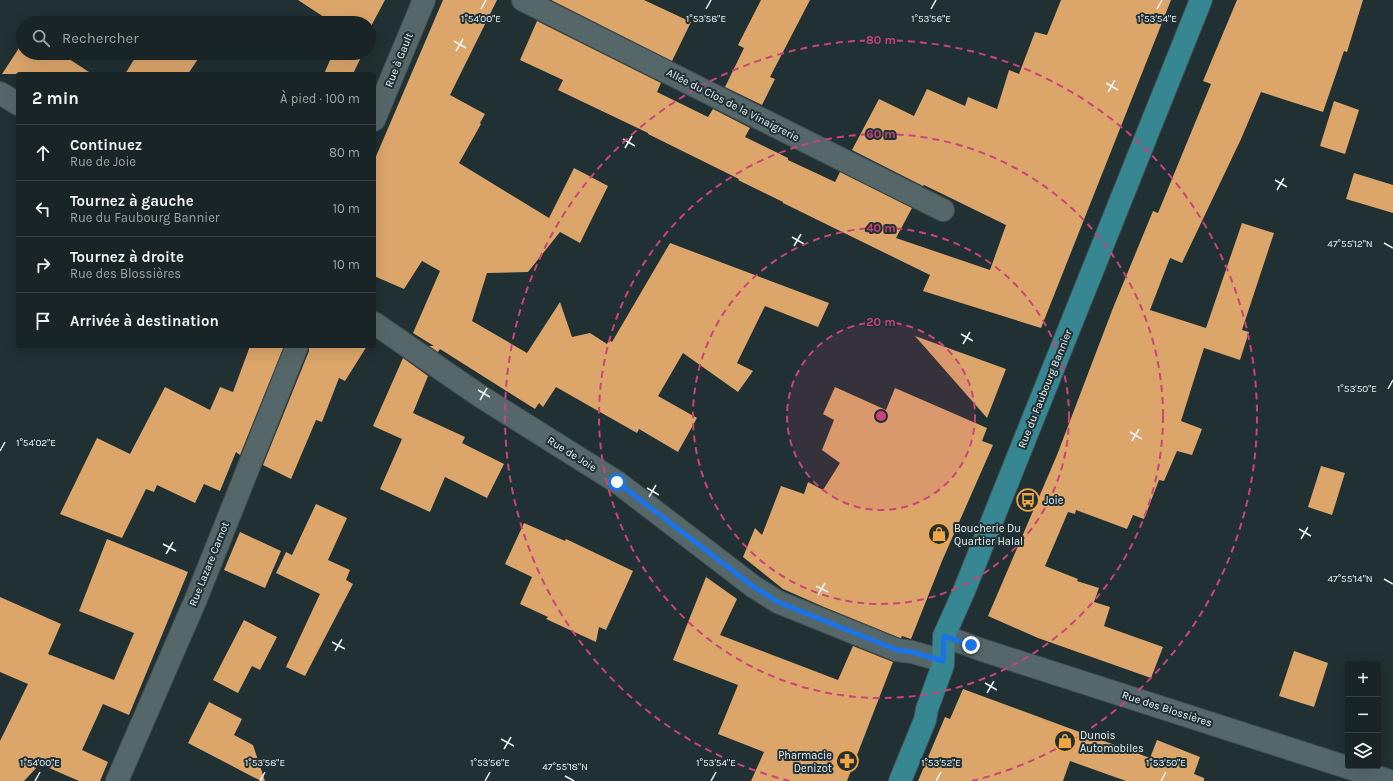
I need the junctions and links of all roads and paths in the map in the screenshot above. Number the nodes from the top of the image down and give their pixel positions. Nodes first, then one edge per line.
1 (424, 0) edge
2 (523, 0) edge
3 (1201, 0) edge
4 (0, 93) edge
5 (16, 103) edge
6 (376, 115) edge
7 (943, 210) dead end
8 (376, 324) edge
9 (296, 348) edge
10 (944, 636) junction
11 (943, 661) junction
12 (117, 781) edge
13 (900, 781) edge
14 (1390, 781) edge

1 - 6 street, Rue à Gault
2 - 7 street, Allée du Clos de la Vinaigrerie
3 - 10 main road, Rue du Faubourg Bannier
4 - 5 street
8 - 11 street, Rue de Joie
9 - 12 street, Rue Lazare Carnot
10 - 11 main road, Rue du Faubourg Bannier
10 - 14 street, Rue des Blossières
11 - 13 main road, Rue du Faubourg Bannier

